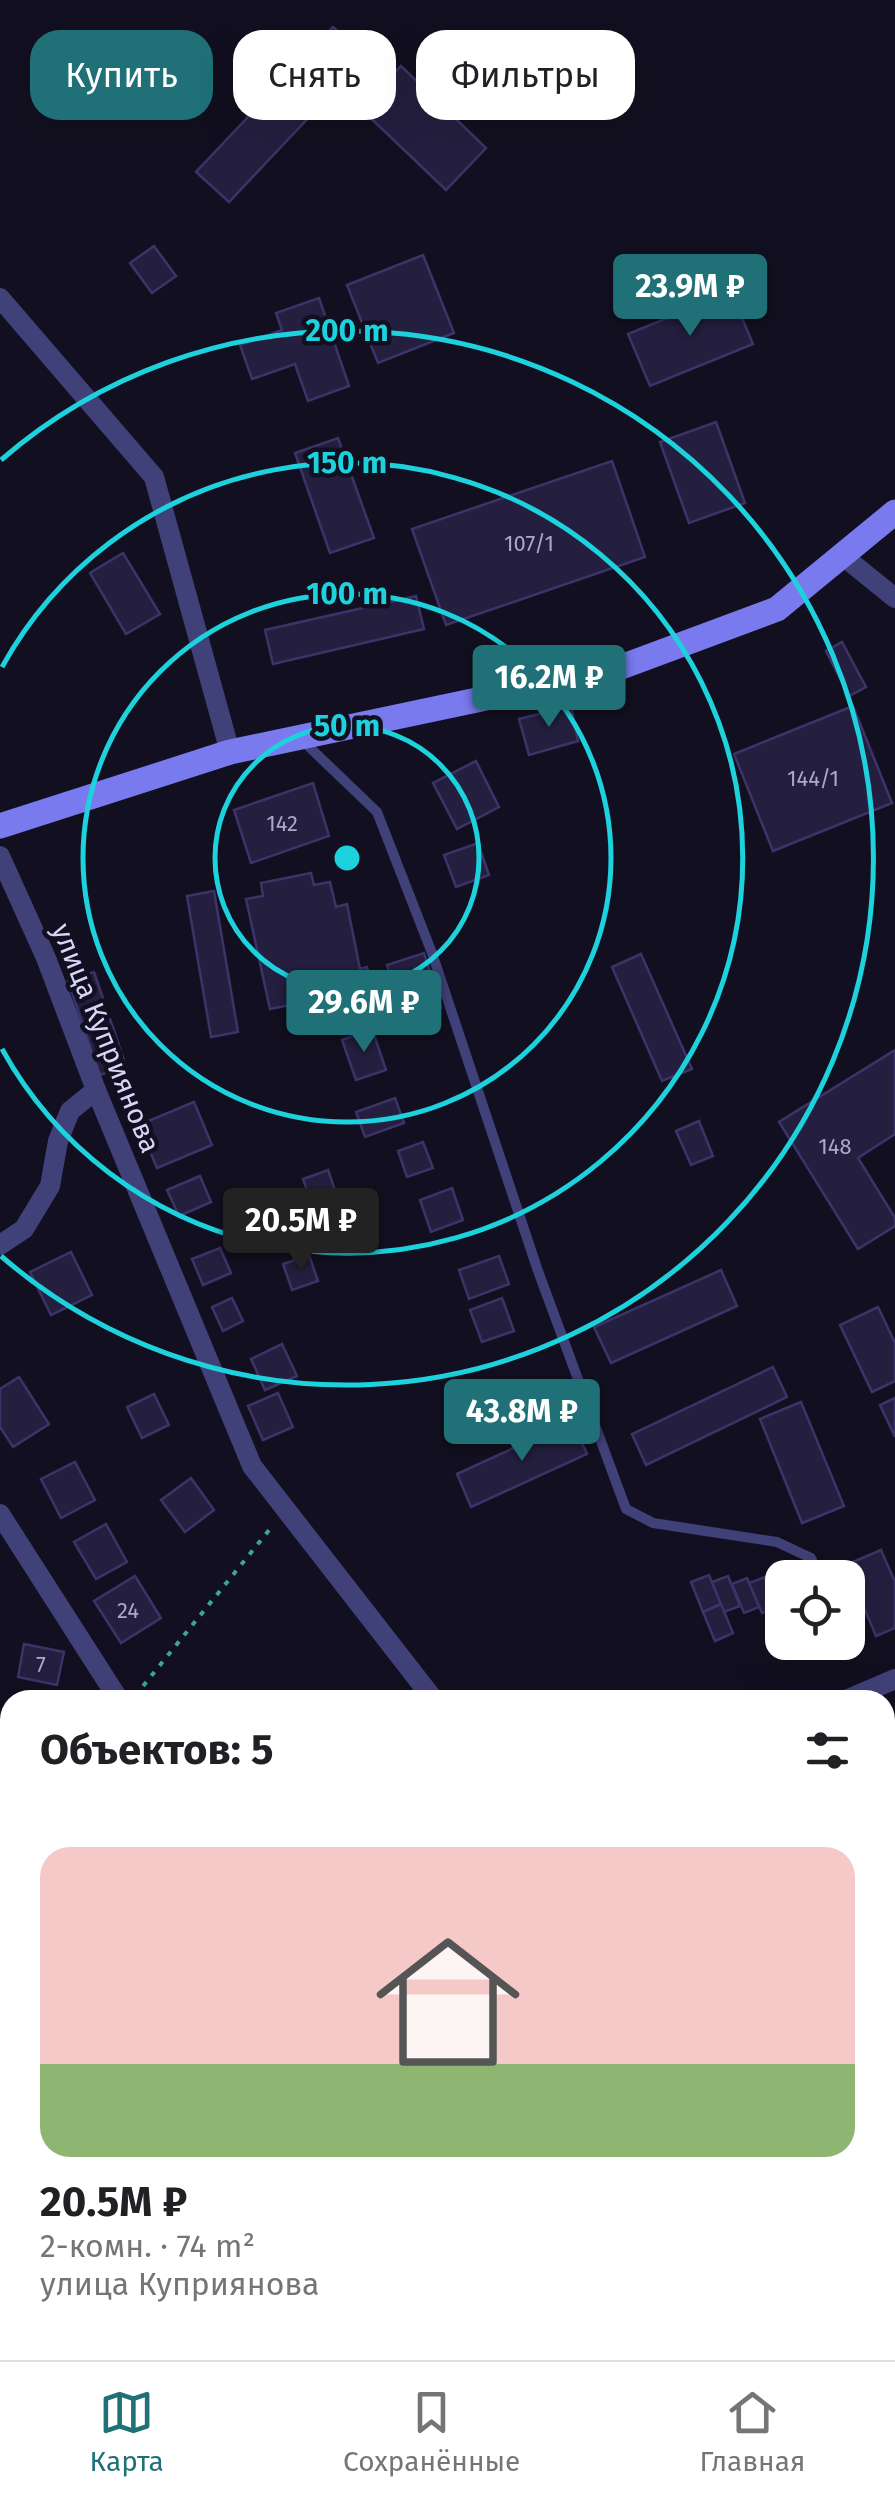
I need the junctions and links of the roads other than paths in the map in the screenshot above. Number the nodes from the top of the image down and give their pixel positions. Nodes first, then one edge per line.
1 (0, 298) edge
2 (895, 512) edge
3 (843, 556) junction
4 (895, 598) edge
5 (299, 738) junction
6 (230, 752) junction
7 (0, 826) edge
8 (0, 856) edge
9 (96, 1090) junction
10 (0, 1245) edge
11 (0, 1514) edge
12 (813, 1560) edge
13 (895, 1680) edge
14 (113, 1690) edge
15 (426, 1690) edge
16 (870, 1690) edge

1 - 6 street
2 - 3 main road
3 - 4 street
3 - 5 main road
5 - 6 main road
5 - 12 lane
6 - 7 main road
8 - 9 street, улица Куприянова
9 - 10 street
9 - 15 street, улица Куприянова
11 - 14 street
13 - 16 street

